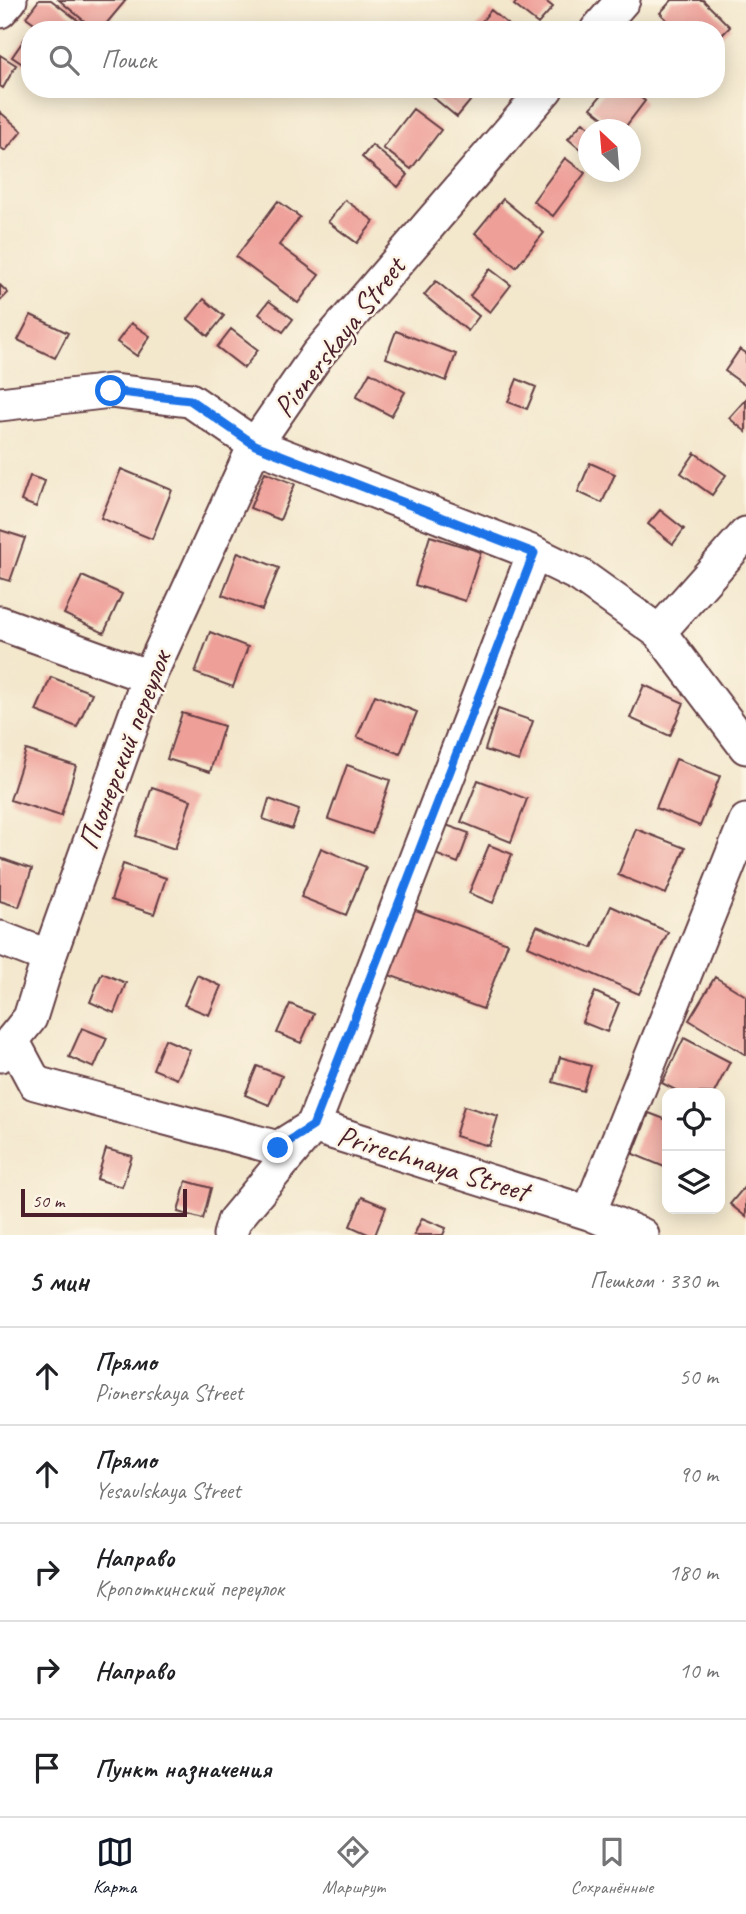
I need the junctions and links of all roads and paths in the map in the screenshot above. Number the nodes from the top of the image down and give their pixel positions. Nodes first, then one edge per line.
1 (9, 0) edge
2 (623, 0) edge
3 (0, 11) edge
4 (605, 21) edge
5 (538, 98) edge
6 (0, 404) edge
7 (255, 445) junction
8 (746, 534) edge
9 (534, 553) junction
10 (0, 623) edge
11 (659, 632) junction
12 (149, 677) junction
13 (746, 747) edge
14 (746, 821) edge
15 (0, 938) edge
16 (48, 957) junction
17 (6, 1048) edge
18 (304, 1138) junction
19 (589, 1213) junction
20 (229, 1235) edge
21 (642, 1235) edge

1 - 3 street
2 - 4 street
5 - 7 street, Pionerskaya Street
6 - 7 street, Pionerskaya Street
7 - 9 street
7 - 12 street, Пионерский переулок
8 - 11 street
9 - 11 street
9 - 18 street
10 - 12 street
11 - 13 street
12 - 16 street, Пионерский переулок
14 - 19 street
15 - 16 street
16 - 17 street, Пионерский переулок
17 - 18 street
18 - 19 street, Prirechnaya Street
18 - 20 street, Prirechnaya Street
19 - 21 street, Prirechnaya Street

